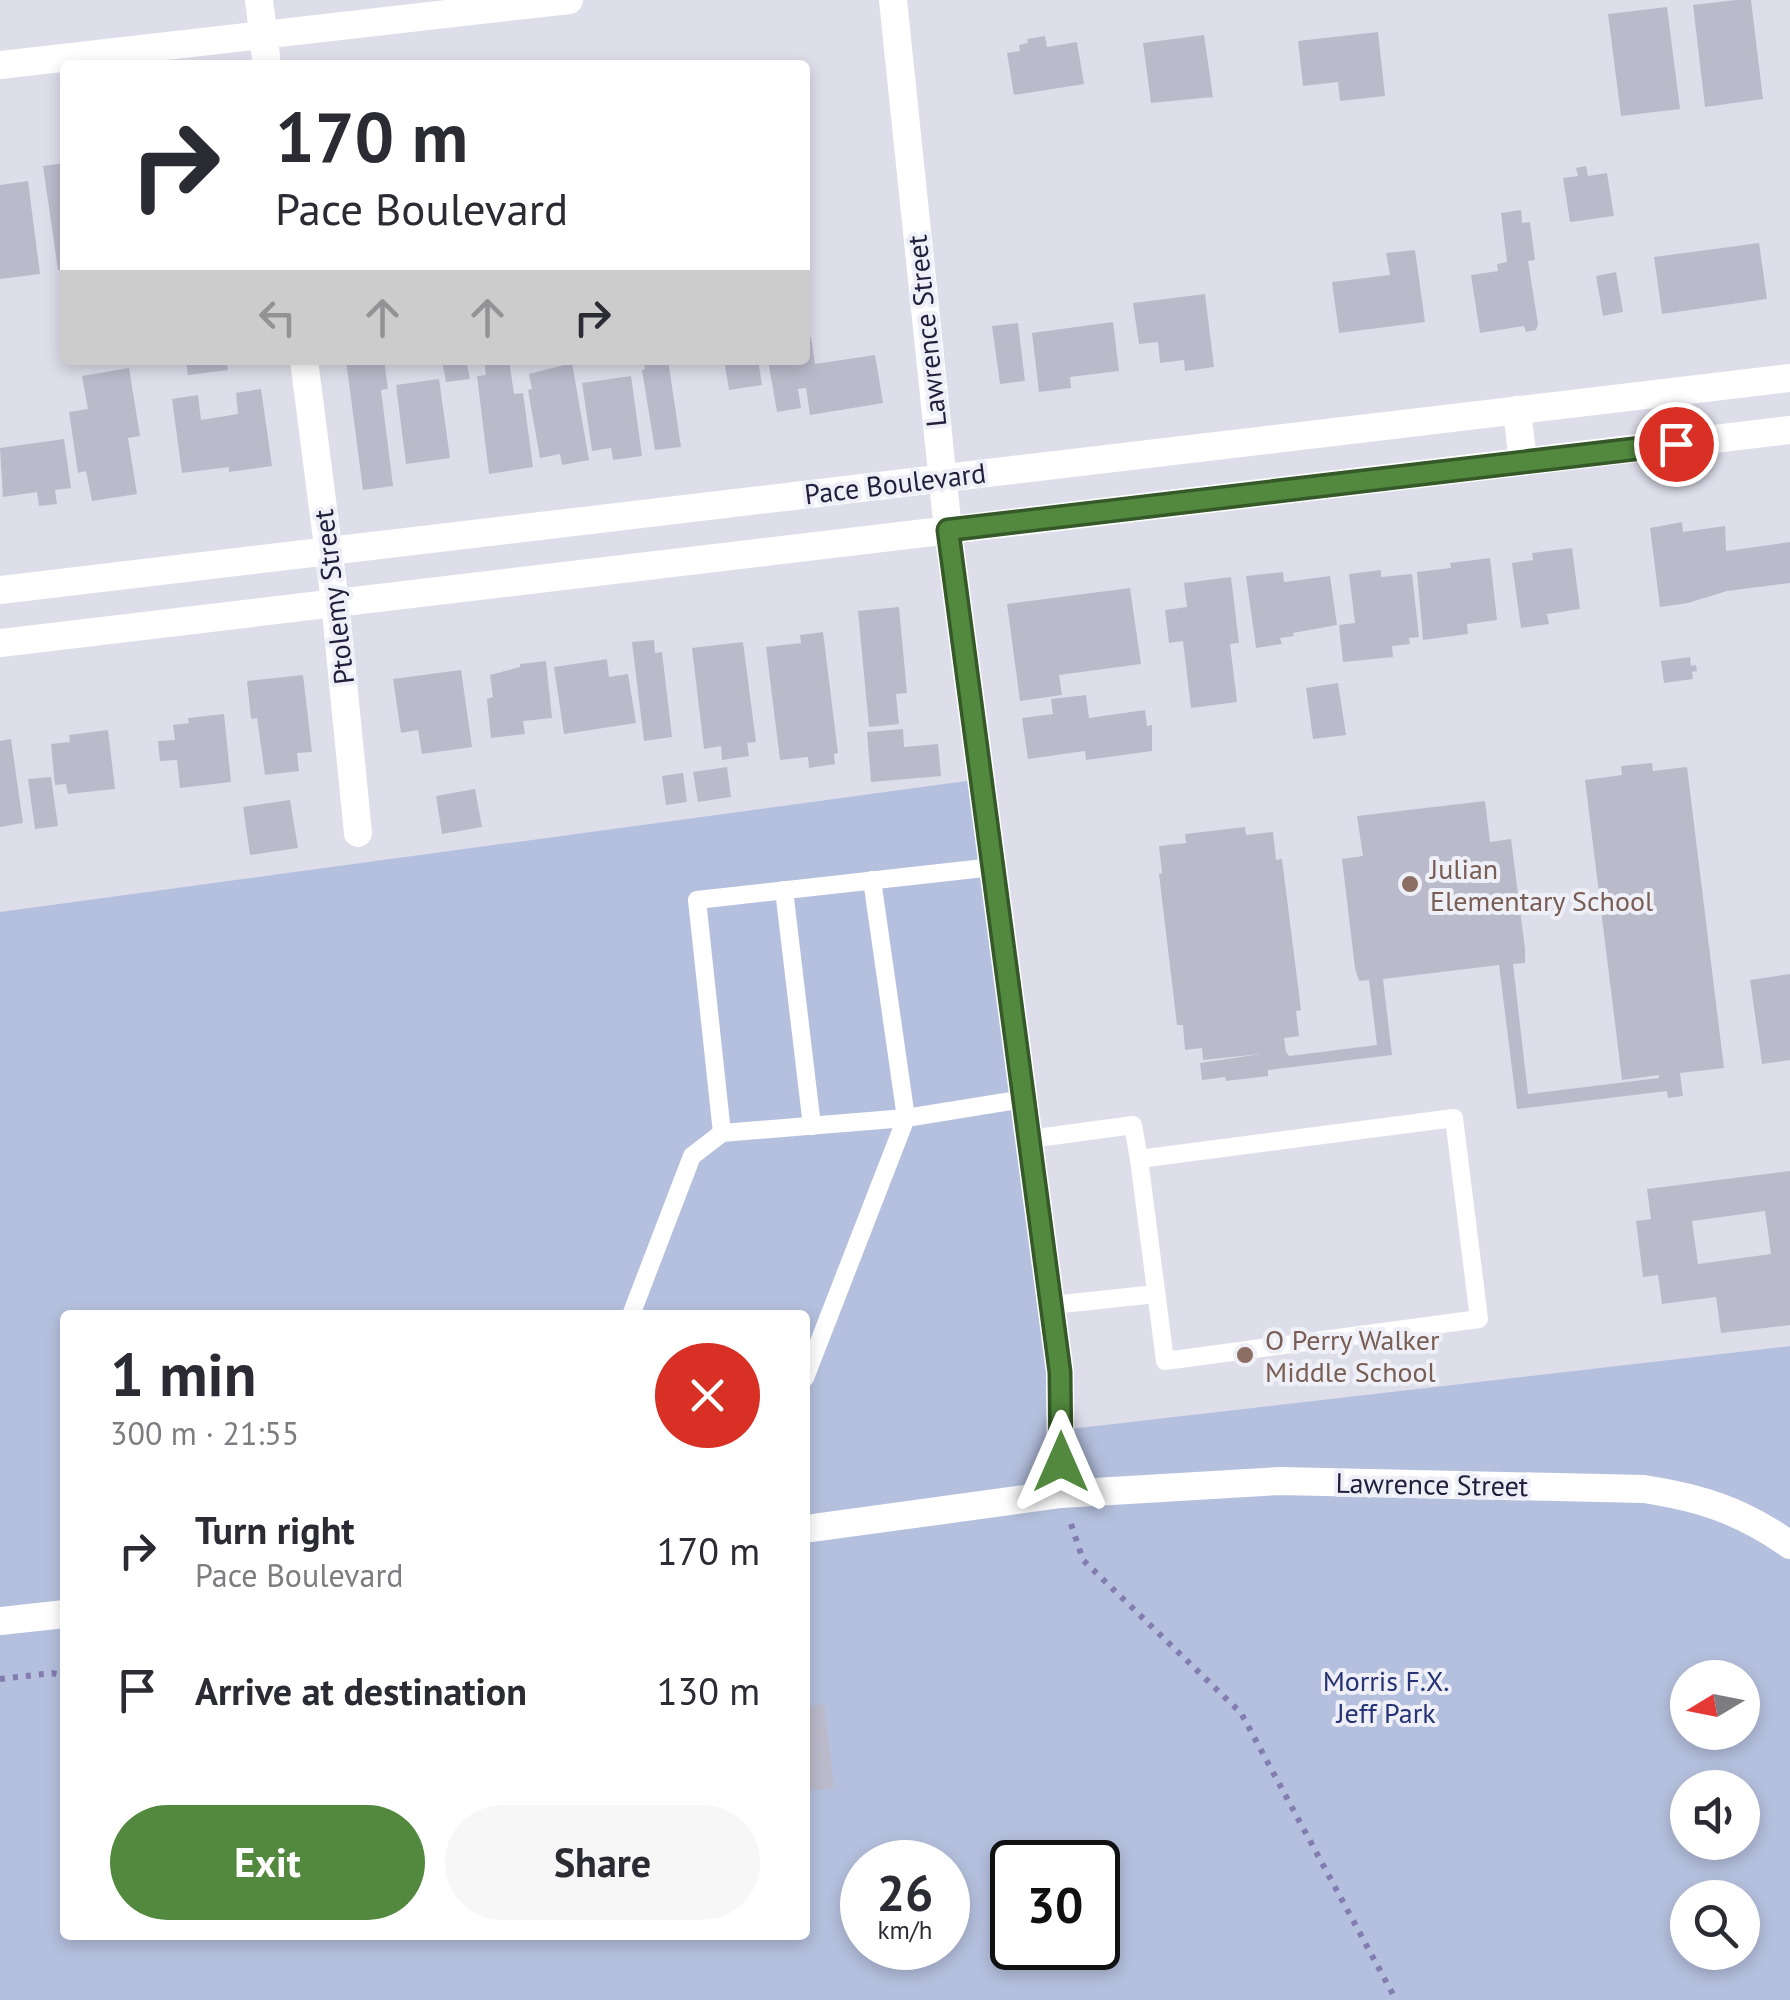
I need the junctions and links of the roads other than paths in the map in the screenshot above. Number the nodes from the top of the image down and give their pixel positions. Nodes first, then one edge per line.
1 (259, 0) edge
2 (569, 0) edge
3 (893, 0) edge
4 (263, 36) junction
5 (266, 60) edge
6 (0, 65) edge
7 (305, 365) edge
8 (1790, 378) edge
9 (1517, 410) junction
10 (1790, 430) edge
11 (1523, 462) junction
12 (942, 478) junction
13 (948, 530) junction
14 (328, 551) junction
15 (0, 590) edge
16 (334, 602) junction
17 (0, 643) edge
18 (358, 834) dead end
19 (993, 866) junction
20 (872, 880) junction
21 (784, 890) junction
22 (1024, 1099) junction
23 (906, 1118) junction
24 (812, 1126) junction
25 (722, 1133) junction
26 (1030, 1139) junction
27 (1139, 1159) junction
28 (1156, 1294) junction
29 (1052, 1305) junction
30 (633, 1310) edge
31 (810, 1365) edge
32 (1061, 1494) junction
33 (810, 1528) edge
34 (1790, 1545) edge
35 (60, 1615) edge
36 (0, 1621) edge

1 - 4 street
2 - 4 street
3 - 12 street, Lawrence Street
4 - 5 street
4 - 6 street
7 - 14 street, Ptolemy Street
8 - 9 street, Pace Boulevard
9 - 11 street
9 - 12 street, Pace Boulevard
10 - 11 street, Pace Boulevard
11 - 13 street, Pace Boulevard
12 - 13 street, Lawrence Street
12 - 14 street, Pace Boulevard
13 - 16 street, Pace Boulevard
13 - 19 street, Lawrence Street
14 - 15 street, Pace Boulevard
14 - 16 street, Ptolemy Street
16 - 17 street, Pace Boulevard
16 - 18 street, Ptolemy Street
19 - 20 lane
19 - 22 street, Lawrence Street
20 - 21 lane
20 - 23 lane
21 - 24 lane
21 - 25 lane
22 - 23 lane
22 - 26 street, Lawrence Street
23 - 24 lane
23 - 31 lane
24 - 25 lane
25 - 30 lane
26 - 27 lane
26 - 29 street, Lawrence Street
27 - 28 lane
27 - 28 lane
28 - 29 lane
29 - 32 street, Lawrence Street
32 - 33 street, Lawrence Street
32 - 34 street, Lawrence Street
35 - 36 street

